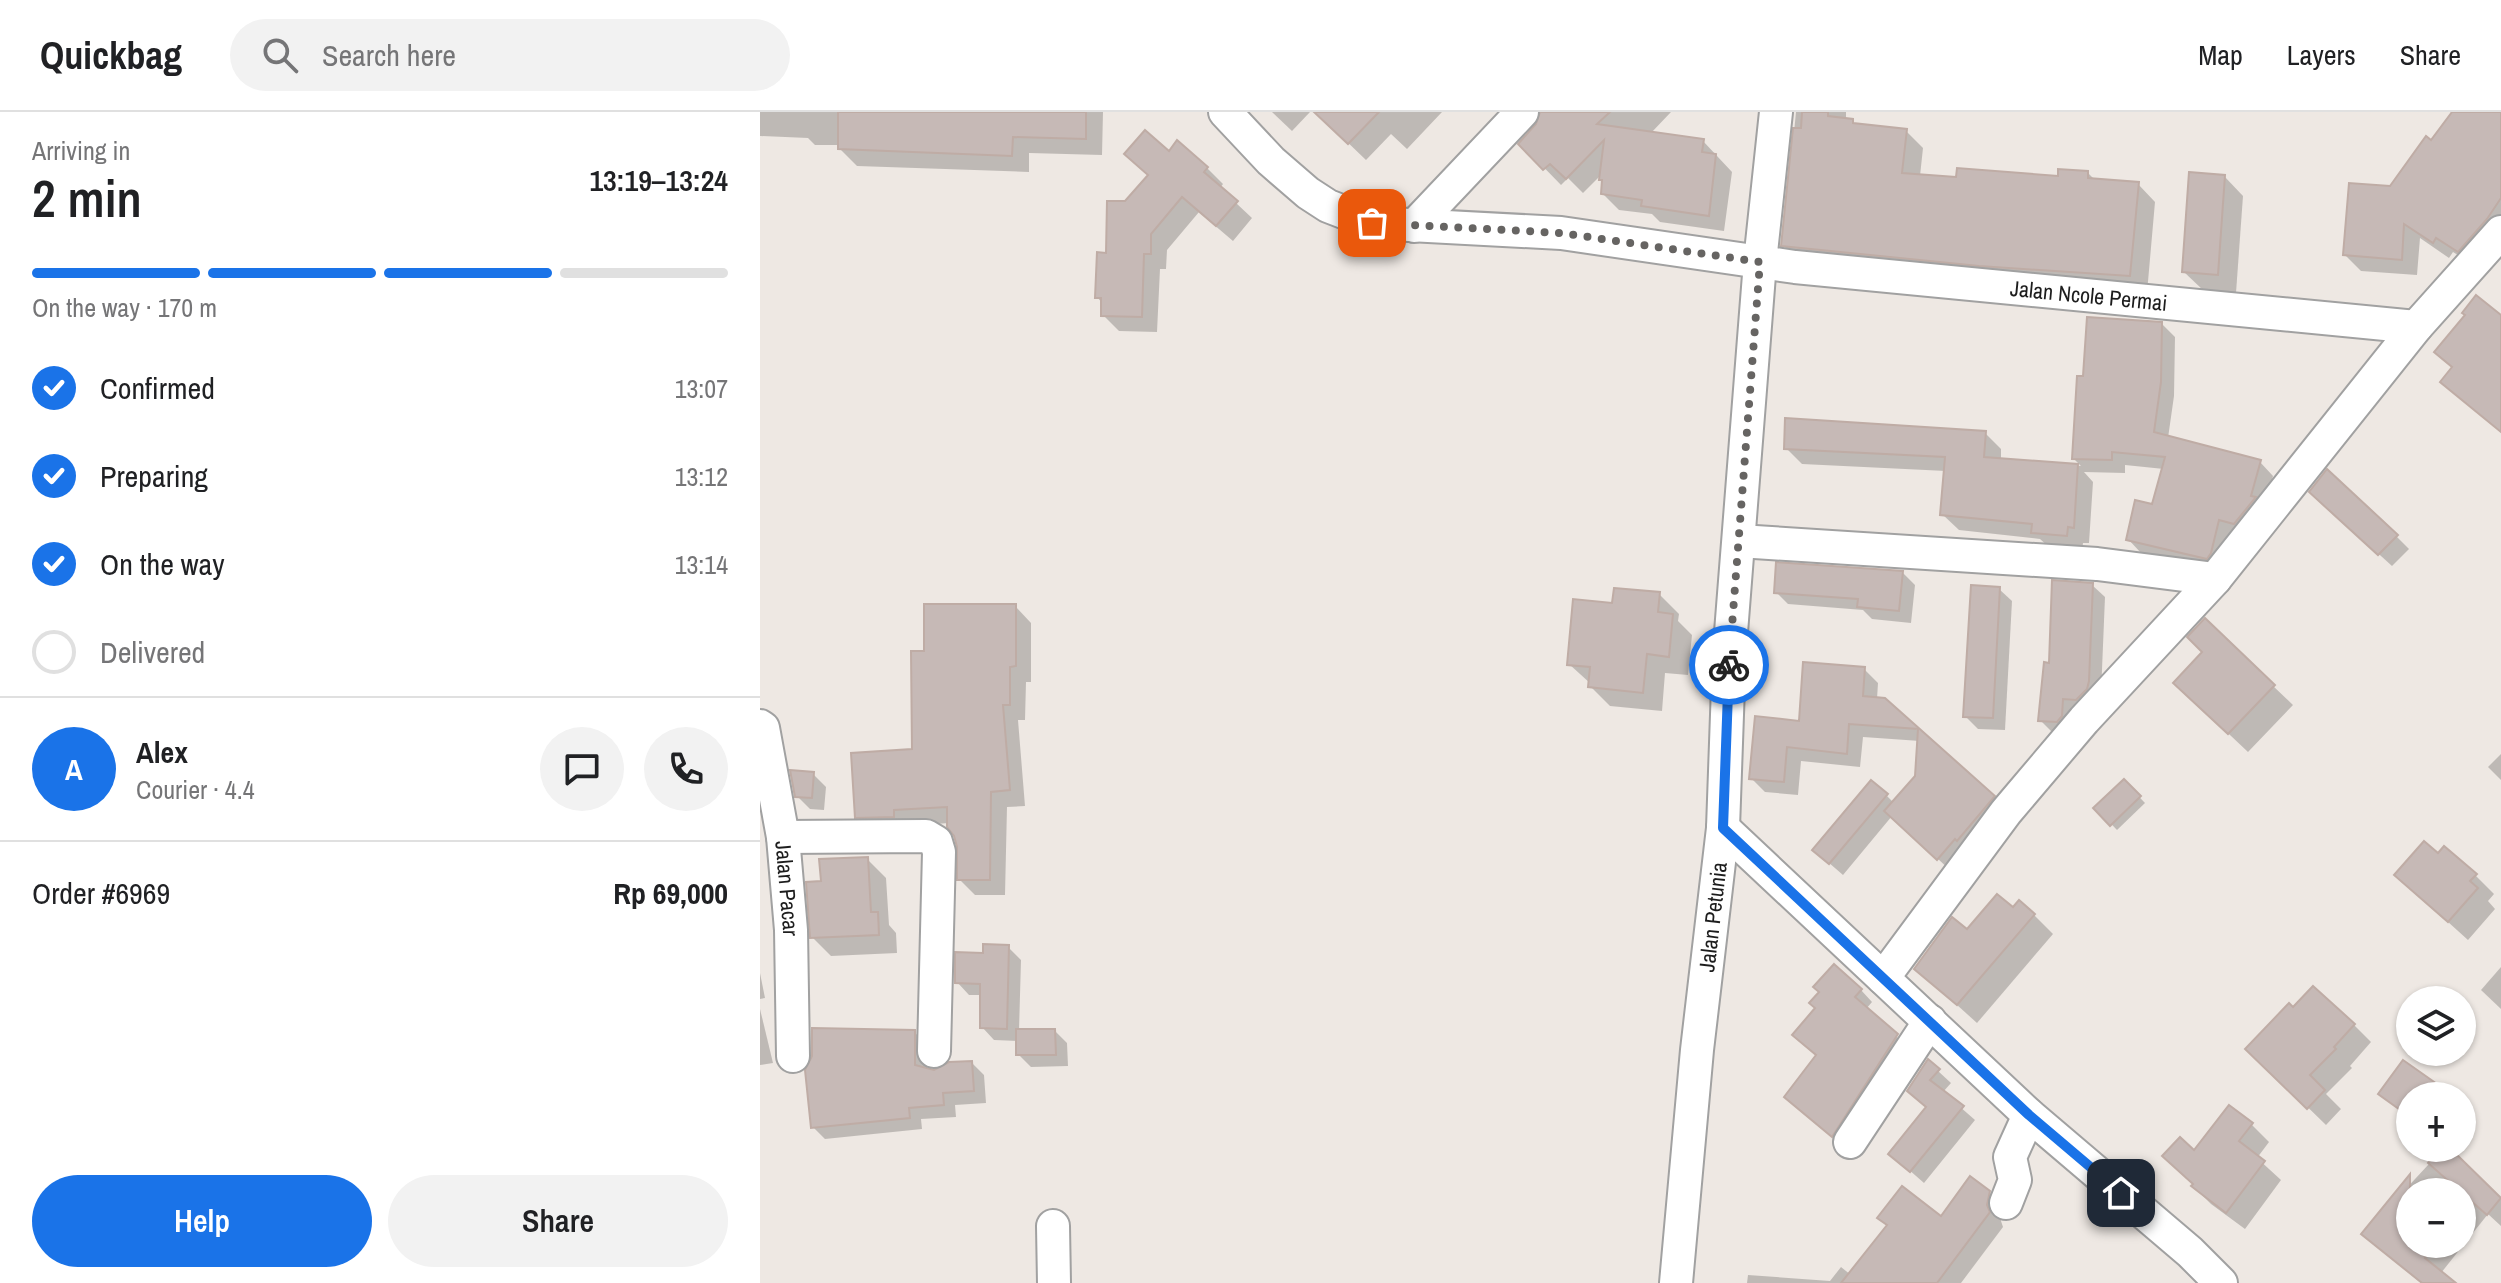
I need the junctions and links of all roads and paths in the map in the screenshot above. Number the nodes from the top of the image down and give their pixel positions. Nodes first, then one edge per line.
1 (1225, 112) edge
2 (1522, 112) edge
3 (1776, 112) edge
4 (1414, 226) junction
5 (2501, 232) edge
6 (1760, 262) junction
7 (2416, 327) junction
8 (1739, 541) junction
9 (2215, 579) junction
10 (760, 726) edge
11 (1723, 828) junction
12 (783, 837) junction
13 (1883, 978) junction
14 (1930, 1021) junction
15 (934, 1051) dead end
16 (793, 1056) dead end
17 (2029, 1115) junction
18 (1850, 1142) dead end
19 (2006, 1203) dead end
20 (1053, 1226) dead end
21 (1054, 1283) edge
22 (1676, 1283) edge
23 (2221, 1283) edge

1 - 4 street, Jalan Ncole Permai
2 - 4 street
3 - 6 street, Jalan Petunia
4 - 6 street, Jalan Ncole Permai
5 - 7 street
6 - 7 street, Jalan Ncole Permai
6 - 8 street, Jalan Petunia
7 - 9 street
8 - 9 street
8 - 11 street, Jalan Petunia
9 - 13 street
10 - 12 street, Jalan Pacar
11 - 13 street
11 - 22 street, Jalan Petunia
12 - 15 street
12 - 16 street, Jalan Pacar
13 - 14 street
14 - 17 street
14 - 18 street
17 - 19 street
17 - 23 street
20 - 21 street

